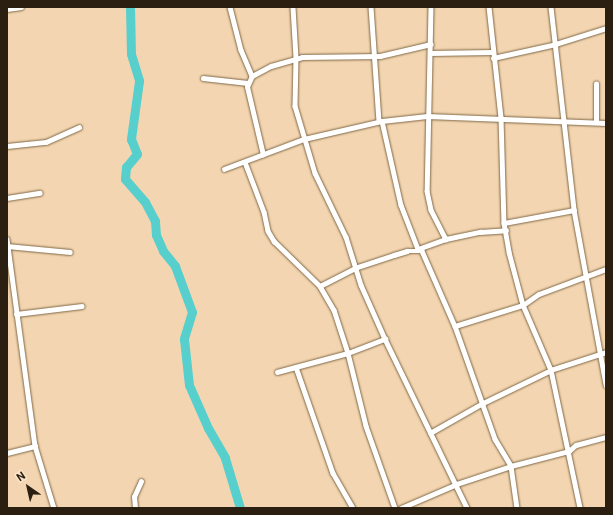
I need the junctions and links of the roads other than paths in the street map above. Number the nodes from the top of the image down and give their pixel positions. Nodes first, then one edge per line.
1 (21, 7) edge
2 (230, 7) edge
3 (293, 7) edge
4 (371, 7) edge
5 (431, 7) edge
6 (489, 7) edge
7 (551, 7) edge
8 (7, 9) edge
9 (606, 28) edge
10 (431, 44) junction
11 (556, 44) junction
12 (492, 52) junction
13 (430, 53) junction
14 (376, 55) junction
15 (296, 58) junction
16 (493, 58) junction
17 (252, 76) junction
18 (203, 78) dead end
19 (248, 83) junction
20 (596, 84) dead end
21 (427, 116) junction
22 (501, 117) junction
23 (564, 120) junction
24 (380, 121) junction
25 (596, 121) junction
26 (606, 123) edge
27 (79, 127) dead end
28 (304, 139) junction
29 (7, 146) edge
30 (263, 155) junction
31 (245, 162) junction
32 (224, 169) dead end
33 (40, 192) dead end
34 (7, 198) edge
35 (574, 210) junction
36 (504, 224) junction
37 (506, 230) junction
38 (7, 239) edge
39 (446, 239) junction
40 (415, 242) junction
41 (8, 246) edge
42 (420, 250) junction
43 (407, 251) junction
44 (70, 252) dead end
45 (356, 268) junction
46 (606, 269) edge
47 (585, 276) junction
48 (320, 286) junction
49 (523, 305) junction
50 (82, 306) dead end
51 (16, 314) junction
52 (455, 326) junction
53 (384, 339) junction
54 (606, 352) edge
55 (348, 353) junction
56 (600, 353) junction
57 (296, 367) junction
58 (551, 370) junction
59 (277, 372) dead end
60 (606, 385) edge
61 (481, 404) junction
62 (430, 434) junction
63 (606, 436) edge
64 (34, 446) junction
65 (569, 451) junction
66 (7, 453) edge
67 (511, 466) junction
68 (141, 481) dead end
69 (457, 484) junction
70 (54, 508) edge
71 (134, 508) edge
72 (353, 508) edge
73 (395, 508) edge
74 (401, 508) edge
75 (467, 508) edge
76 (517, 508) edge
77 (580, 508) edge

1 - 8 street
2 - 17 street
3 - 15 street
4 - 14 street
5 - 10 street
6 - 12 street
7 - 11 street
9 - 11 street
10 - 13 street
10 - 14 street
11 - 16 street
11 - 23 street
12 - 13 street
12 - 16 street
13 - 21 street
14 - 15 street
14 - 24 street
15 - 17 street
15 - 28 street
16 - 22 street
17 - 19 street
18 - 19 street
19 - 30 street
20 - 25 street
21 - 22 street
21 - 24 street
21 - 39 street
22 - 23 street
22 - 36 street
23 - 25 street
23 - 35 street
24 - 28 street
24 - 40 street
25 - 26 street
27 - 29 street
28 - 30 street
28 - 45 street
30 - 31 street
31 - 32 street
31 - 48 street
33 - 34 street
35 - 36 street
35 - 47 street
36 - 37 street
37 - 39 street
37 - 49 street
38 - 41 street
39 - 42 street
40 - 42 street
40 - 43 street
41 - 44 street
41 - 51 street
42 - 43 street
42 - 52 street
43 - 45 street
45 - 48 street
45 - 53 street
46 - 47 street
47 - 49 street
47 - 56 street
48 - 55 street
49 - 52 street
49 - 58 street
50 - 51 street
51 - 64 street
52 - 61 street
53 - 55 street
53 - 62 street
54 - 56 street
55 - 57 street
55 - 73 street
56 - 58 street
56 - 60 street
57 - 59 street
57 - 72 street
58 - 61 street
58 - 65 street
61 - 62 street
61 - 67 street
62 - 69 street
63 - 65 street
64 - 66 street
64 - 70 street
65 - 67 street
65 - 77 street
67 - 69 street
67 - 76 street
68 - 71 street
69 - 74 street
69 - 75 street

